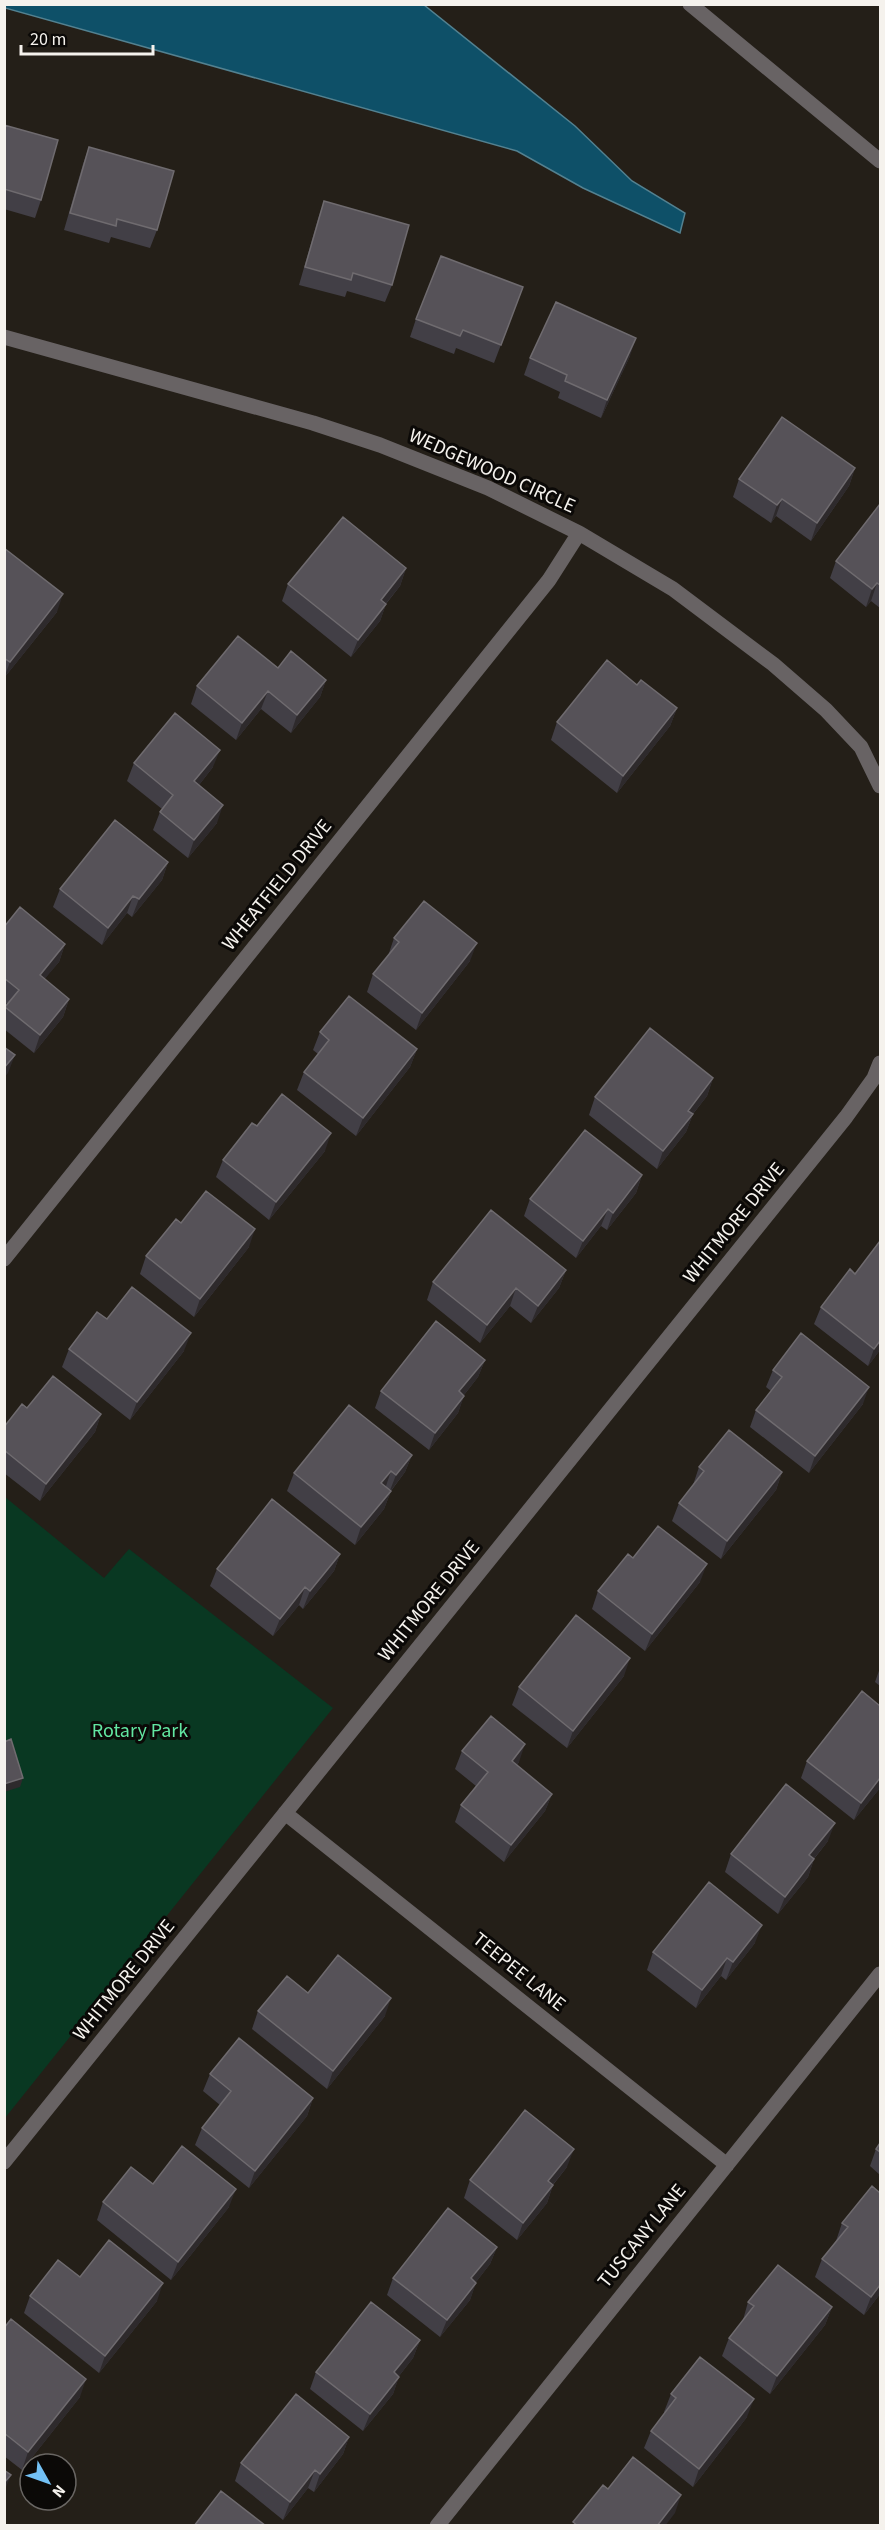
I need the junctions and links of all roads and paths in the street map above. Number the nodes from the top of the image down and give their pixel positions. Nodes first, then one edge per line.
1 (690, 4) edge
2 (880, 161) edge
3 (4, 337) edge
4 (579, 533) junction
5 (880, 786) edge
6 (880, 1063) edge
7 (4, 1259) edge
8 (285, 1813) junction
9 (880, 1974) edge
10 (4, 2162) edge
11 (727, 2164) junction
12 (437, 2526) edge

1 - 2 street
3 - 4 street, WEDGEWOOD CIRCLE
4 - 5 street, WEDGEWOOD CIRCLE
4 - 7 street, WHEATFIELD DRIVE
6 - 8 street, WHITMORE DRIVE
8 - 10 street, WHITMORE DRIVE
8 - 11 street, TEEPEE LANE
9 - 11 street, TUSCANY LANE
11 - 12 street, TUSCANY LANE

